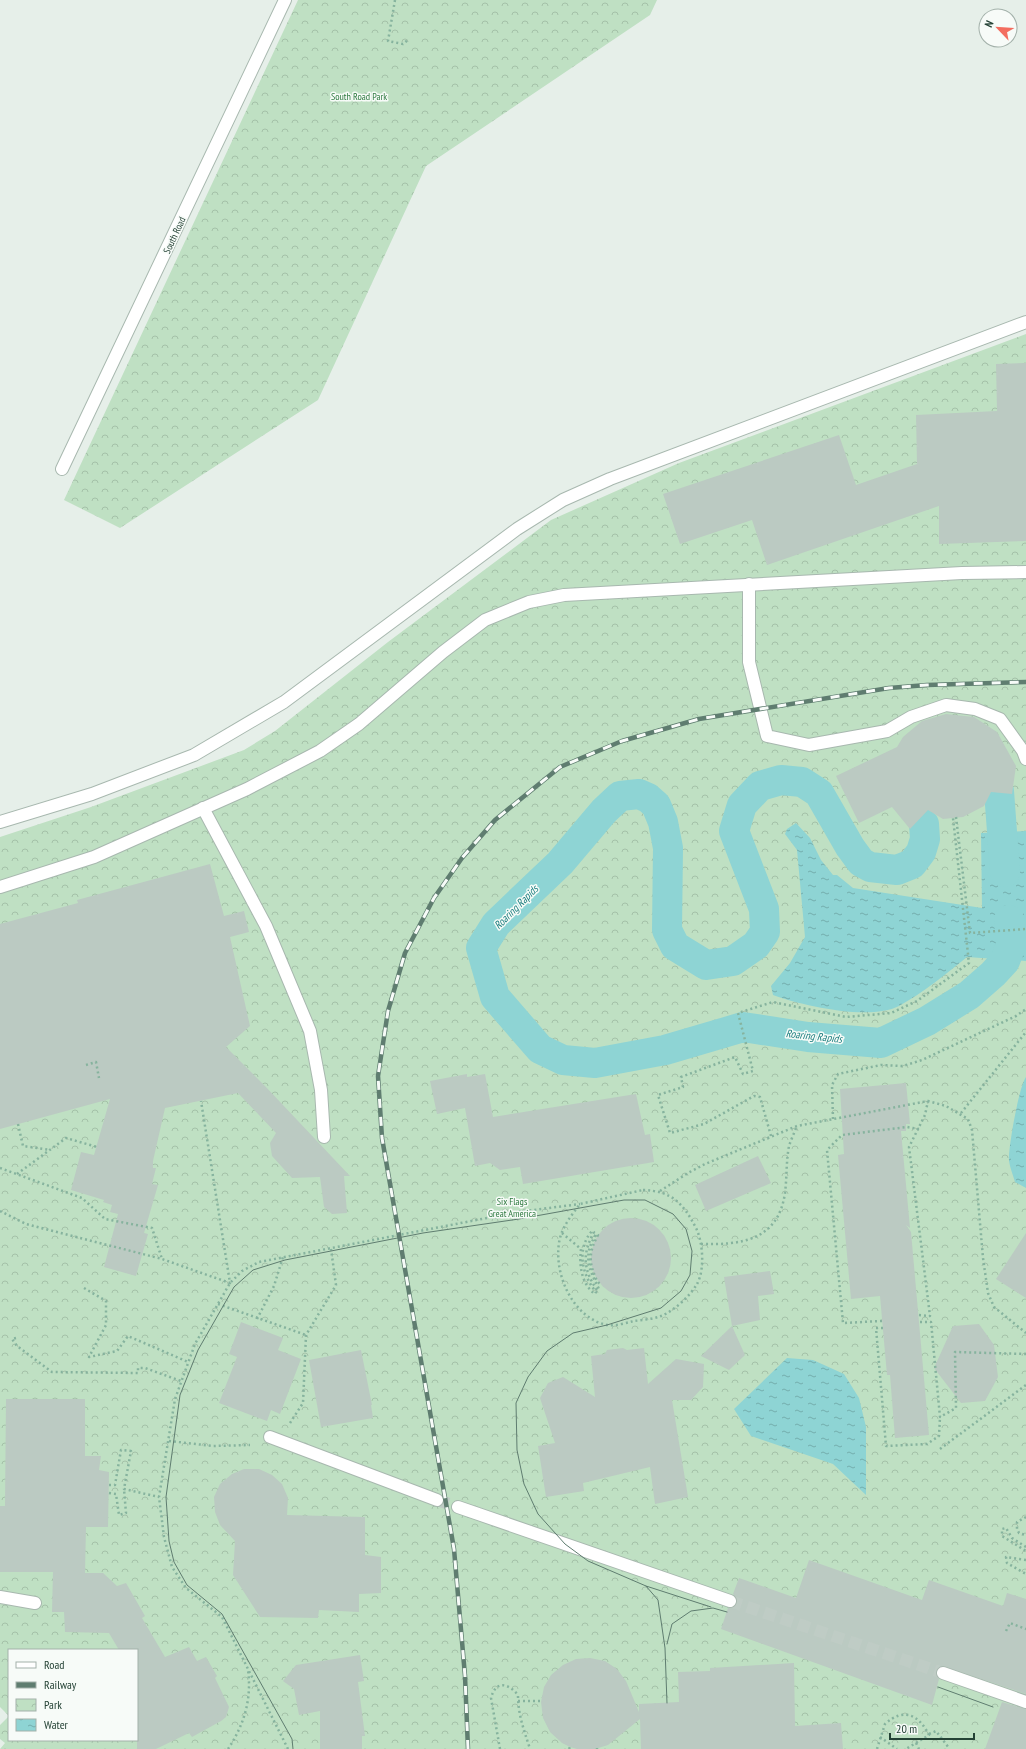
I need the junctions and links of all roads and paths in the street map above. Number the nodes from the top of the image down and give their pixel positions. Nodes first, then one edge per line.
1 (285, 0) edge
2 (395, 0) edge
3 (409, 39) dead end
4 (1026, 322) edge
5 (62, 469) dead end
6 (1026, 572) edge
7 (749, 584) junction
8 (1026, 759) edge
9 (203, 808) junction
10 (0, 822) edge
11 (0, 887) edge
12 (1026, 929) edge
13 (1026, 1009) edge
14 (1026, 1032) edge
15 (86, 1066) dead end
16 (99, 1078) dead end
17 (201, 1101) dead end
18 (928, 1101) junction
19 (960, 1113) junction
20 (833, 1119) junction
21 (18, 1124) dead end
22 (797, 1126) junction
23 (919, 1129) junction
24 (324, 1136) dead end
25 (771, 1136) junction
26 (96, 1147) dead end
27 (50, 1150) junction
28 (0, 1168) edge
29 (16, 1174) junction
30 (660, 1191) junction
31 (580, 1204) junction
32 (0, 1211) edge
33 (562, 1233) junction
34 (701, 1244) junction
35 (331, 1249) junction
36 (283, 1257) junction
37 (162, 1259) junction
38 (230, 1283) junction
39 (602, 1285) dead end
40 (84, 1288) dead end
41 (218, 1304) junction
42 (919, 1316) dead end
43 (257, 1319) junction
44 (882, 1321) dead end
45 (920, 1322) dead end
46 (883, 1328) dead end
47 (1026, 1333) edge
48 (306, 1335) junction
49 (16, 1338) dead end
50 (1026, 1354) edge
51 (188, 1362) junction
52 (181, 1381) junction
53 (1026, 1385) edge
54 (940, 1417) junction
55 (270, 1437) junction
56 (169, 1441) junction
57 (940, 1449) dead end
58 (109, 1485) dead end
59 (124, 1489) junction
60 (109, 1493) dead end
61 (159, 1496) junction
62 (437, 1500) tunnel mouth
63 (458, 1507) tunnel mouth
64 (1025, 1518) edge
65 (1026, 1535) edge
66 (1026, 1547) edge
67 (1026, 1551) edge
68 (1026, 1560) edge
69 (1026, 1574) edge
70 (0, 1597) edge
71 (730, 1601) tunnel mouth
72 (35, 1602) dead end
73 (1026, 1629) edge
74 (1006, 1631) dead end
75 (247, 1667) junction
76 (943, 1673) tunnel mouth
77 (518, 1701) junction
78 (541, 1701) dead end
79 (1026, 1702) edge
80 (929, 1735) junction
81 (880, 1737) junction
82 (916, 1743) junction
83 (949, 1748) edge
84 (228, 1749) edge
85 (288, 1749) edge
86 (500, 1749) edge
87 (530, 1749) edge
88 (877, 1749) edge
89 (897, 1749) edge
90 (906, 1749) edge
91 (919, 1749) edge

1 - 5 street, South Road
2 - 3 path
4 - 10 street
6 - 7 street
7 - 8 street
7 - 9 street
9 - 11 street
9 - 24 street
12 - 25 path
13 - 20 path
14 - 19 path
15 - 16 path
17 - 38 path
18 - 19 path
18 - 20 path
18 - 23 path
19 - 47 path
20 - 22 path
21 - 27 path
22 - 25 path
22 - 34 path
23 - 42 path
23 - 44 path
25 - 30 path
26 - 27 path
27 - 29 path
28 - 29 path
29 - 37 path
30 - 31 path
30 - 34 path
31 - 33 path
31 - 35 path
32 - 37 path
33 - 34 path
33 - 39 path
35 - 36 path
35 - 48 path
36 - 38 path
36 - 43 path
37 - 38 path
38 - 41 path
40 - 51 path
41 - 43 path
41 - 51 path
43 - 48 path
45 - 54 path
46 - 54 path
48 - 55 path
49 - 52 path
50 - 54 path
51 - 52 path
52 - 56 path
53 - 57 path
55 - 56 path
55 - 62 street
56 - 61 path
58 - 59 path
59 - 60 path
59 - 61 path
61 - 75 path
63 - 71 street
64 - 65 path
66 - 67 path
68 - 69 path
70 - 72 street
73 - 74 path
75 - 84 path
75 - 85 path
76 - 79 street
77 - 78 path
77 - 86 path
77 - 87 path
80 - 81 path
80 - 82 path
80 - 83 path
81 - 88 path
81 - 89 path
82 - 90 path
82 - 91 path

